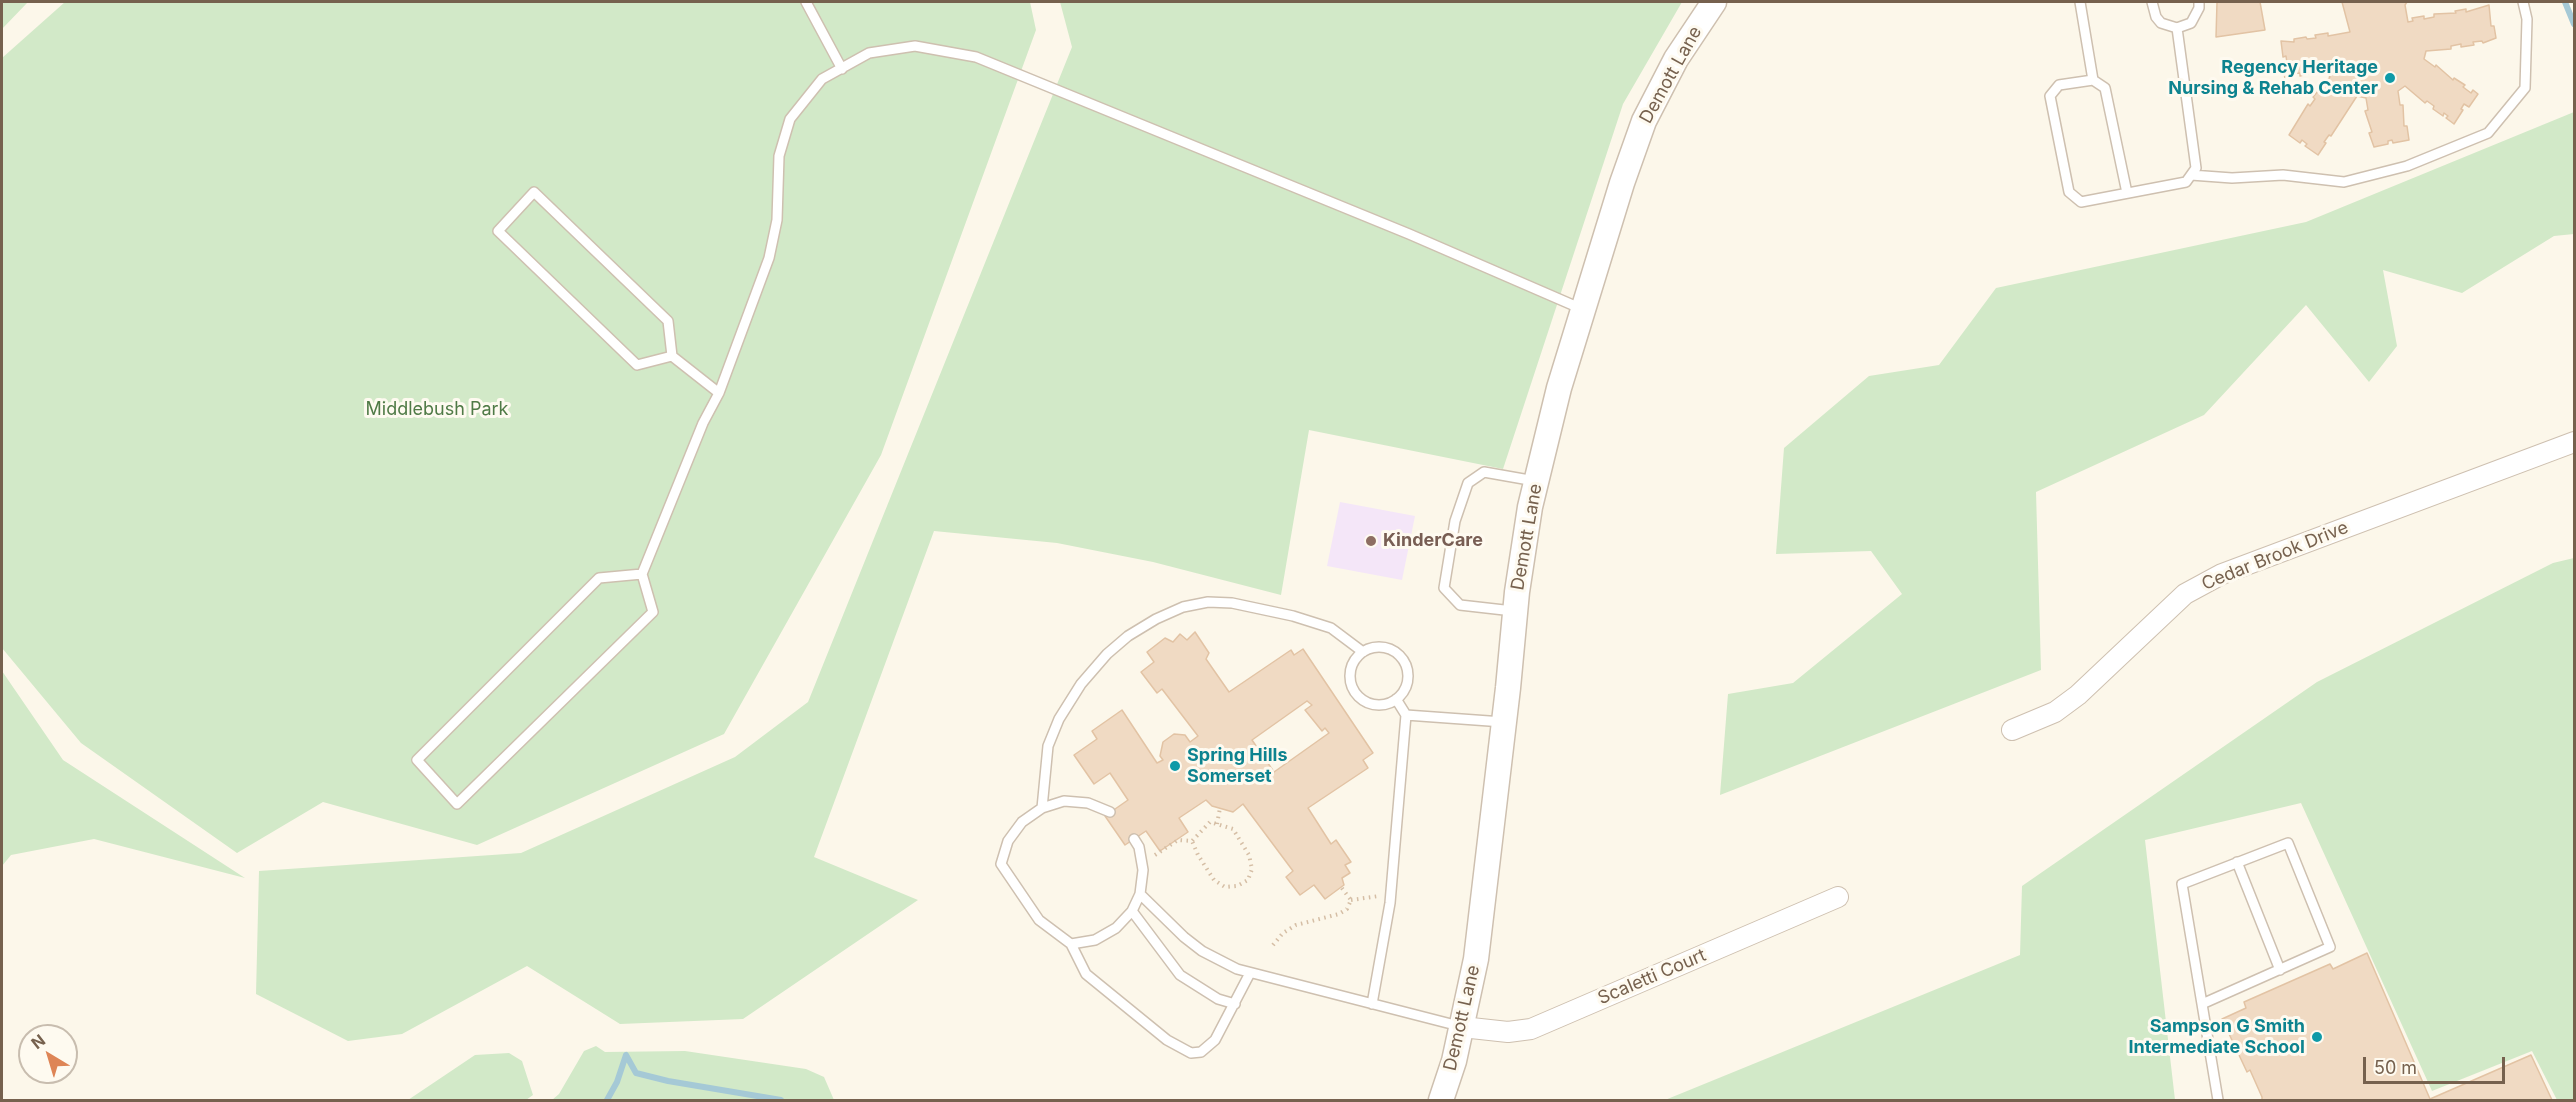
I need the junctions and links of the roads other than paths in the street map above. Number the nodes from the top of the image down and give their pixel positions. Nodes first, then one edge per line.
1 (806, 2) edge
2 (1714, 2) edge
3 (2080, 2) edge
4 (2152, 2) edge
5 (2199, 2) edge
6 (2523, 2) edge
7 (2177, 28) junction
8 (842, 69) junction
9 (2094, 80) junction
10 (2191, 175) junction
11 (2127, 193) junction
12 (1583, 310) junction
13 (672, 356) junction
14 (719, 393) junction
15 (2574, 442) edge
16 (1536, 481) junction
17 (642, 574) junction
18 (1515, 612) junction
19 (1363, 652) junction
20 (1396, 699) junction
21 (1406, 715) junction
22 (1504, 722) junction
23 (2012, 730) dead end
24 (1041, 808) junction
25 (1110, 812) dead end
26 (1134, 839) dead end
27 (2237, 862) junction
28 (1140, 894) junction
29 (1838, 897) dead end
30 (1132, 911) junction
31 (1071, 944) junction
32 (2280, 970) junction
33 (1250, 972) junction
34 (1235, 1004) junction
35 (1372, 1004) junction
36 (2202, 1004) junction
37 (1462, 1027) junction
38 (1441, 1101) edge
39 (2218, 1101) edge

1 - 8 lane
2 - 12 street, Demott Lane
3 - 9 lane
4 - 7 lane
5 - 7 lane
6 - 10 lane
7 - 10 lane
8 - 12 lane
8 - 14 lane
9 - 11 lane
9 - 11 lane
10 - 11 lane
12 - 16 street, Demott Lane
13 - 13 lane
13 - 14 lane
14 - 17 lane
15 - 23 street, Cedar Brook Drive
16 - 18 street, Demott Lane
16 - 18 lane
17 - 17 lane
18 - 22 street, Demott Lane
19 - 20 lane
19 - 20 lane
19 - 24 lane
20 - 21 lane
21 - 22 lane
21 - 35 lane
22 - 37 street, Demott Lane
24 - 25 lane
24 - 31 lane
26 - 28 lane
27 - 32 lane
27 - 32 lane
27 - 36 lane
28 - 30 lane
28 - 33 lane
29 - 37 street, Scaletti Court
30 - 31 lane
30 - 34 lane
31 - 34 lane
32 - 36 lane
33 - 34 lane
33 - 35 lane
35 - 37 lane
36 - 39 lane
37 - 38 street, Demott Lane

